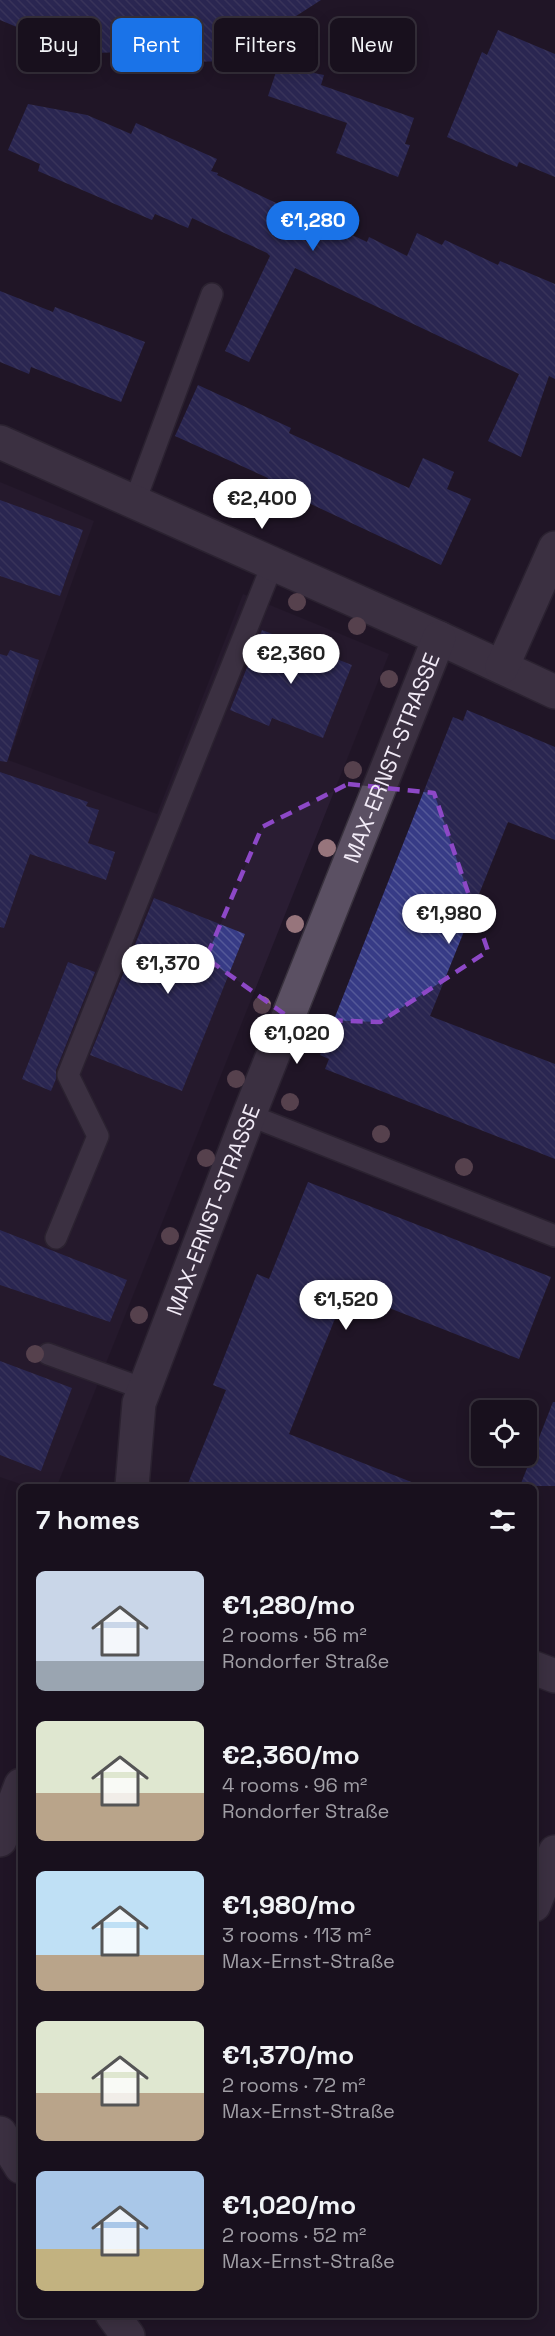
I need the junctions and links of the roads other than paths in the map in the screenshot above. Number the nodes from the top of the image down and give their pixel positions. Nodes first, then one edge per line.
1 (212, 294) dead end
2 (0, 442) edge
3 (135, 501) junction
4 (555, 548) edge
5 (273, 563) junction
6 (439, 638) junction
7 (502, 667) junction
8 (555, 692) edge
9 (249, 1115) junction
10 (555, 1236) edge
11 (56, 1238) dead end
12 (48, 1354) dead end
13 (144, 1389) junction
14 (132, 1484) edge
15 (537, 1669) edge
16 (555, 1676) edge
17 (18, 1793) edge
18 (0, 1840) edge
19 (0, 2133) edge
20 (18, 2162) edge
21 (115, 2318) edge
22 (128, 2336) edge

1 - 3 lane
2 - 3 street
3 - 5 street
4 - 7 street
5 - 6 street
5 - 11 lane
6 - 7 street
6 - 9 street, MAX-ERNST-STRASSE
7 - 8 street
9 - 10 lane
9 - 13 street, MAX-ERNST-STRASSE
12 - 13 lane
13 - 14 street, MAX-ERNST-STRASSE
15 - 16 street
17 - 18 street
19 - 20 street
21 - 22 street

